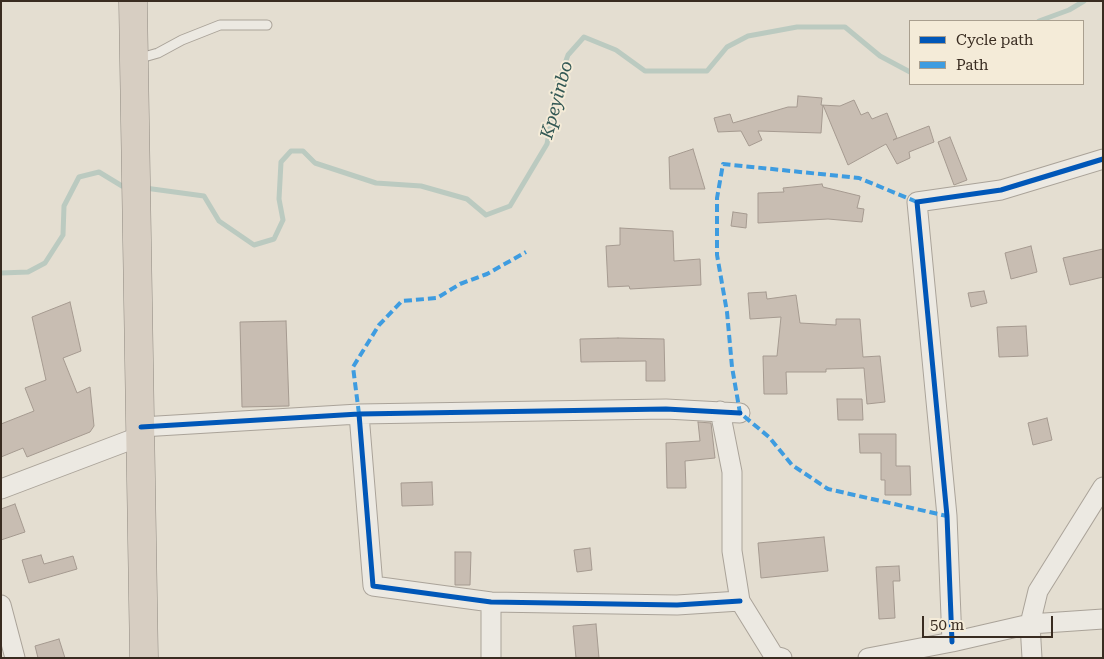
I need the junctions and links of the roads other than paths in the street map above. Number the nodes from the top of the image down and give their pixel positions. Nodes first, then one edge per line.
1 (133, 1) edge
2 (267, 25) dead end
3 (134, 60) junction
4 (1103, 159) edge
5 (720, 411) junction
6 (740, 413) dead end
7 (359, 414) junction
8 (141, 432) junction
9 (1103, 487) edge
10 (1, 489) edge
11 (740, 601) junction
12 (491, 602) junction
13 (1, 605) edge
14 (1103, 619) edge
15 (1030, 624) junction
16 (952, 642) junction
17 (15, 658) edge
18 (144, 658) edge
19 (492, 658) edge
20 (782, 658) edge
21 (868, 658) edge
22 (1032, 658) edge

1 - 3 highway
2 - 3 lane
3 - 8 highway
4 - 16 street
5 - 6 street
5 - 7 street
5 - 11 street
7 - 8 street
7 - 12 street
8 - 10 street
8 - 18 highway
9 - 15 street
11 - 12 street
11 - 20 street
12 - 19 street
13 - 17 street
14 - 15 street
15 - 16 street
15 - 22 street
16 - 21 street

